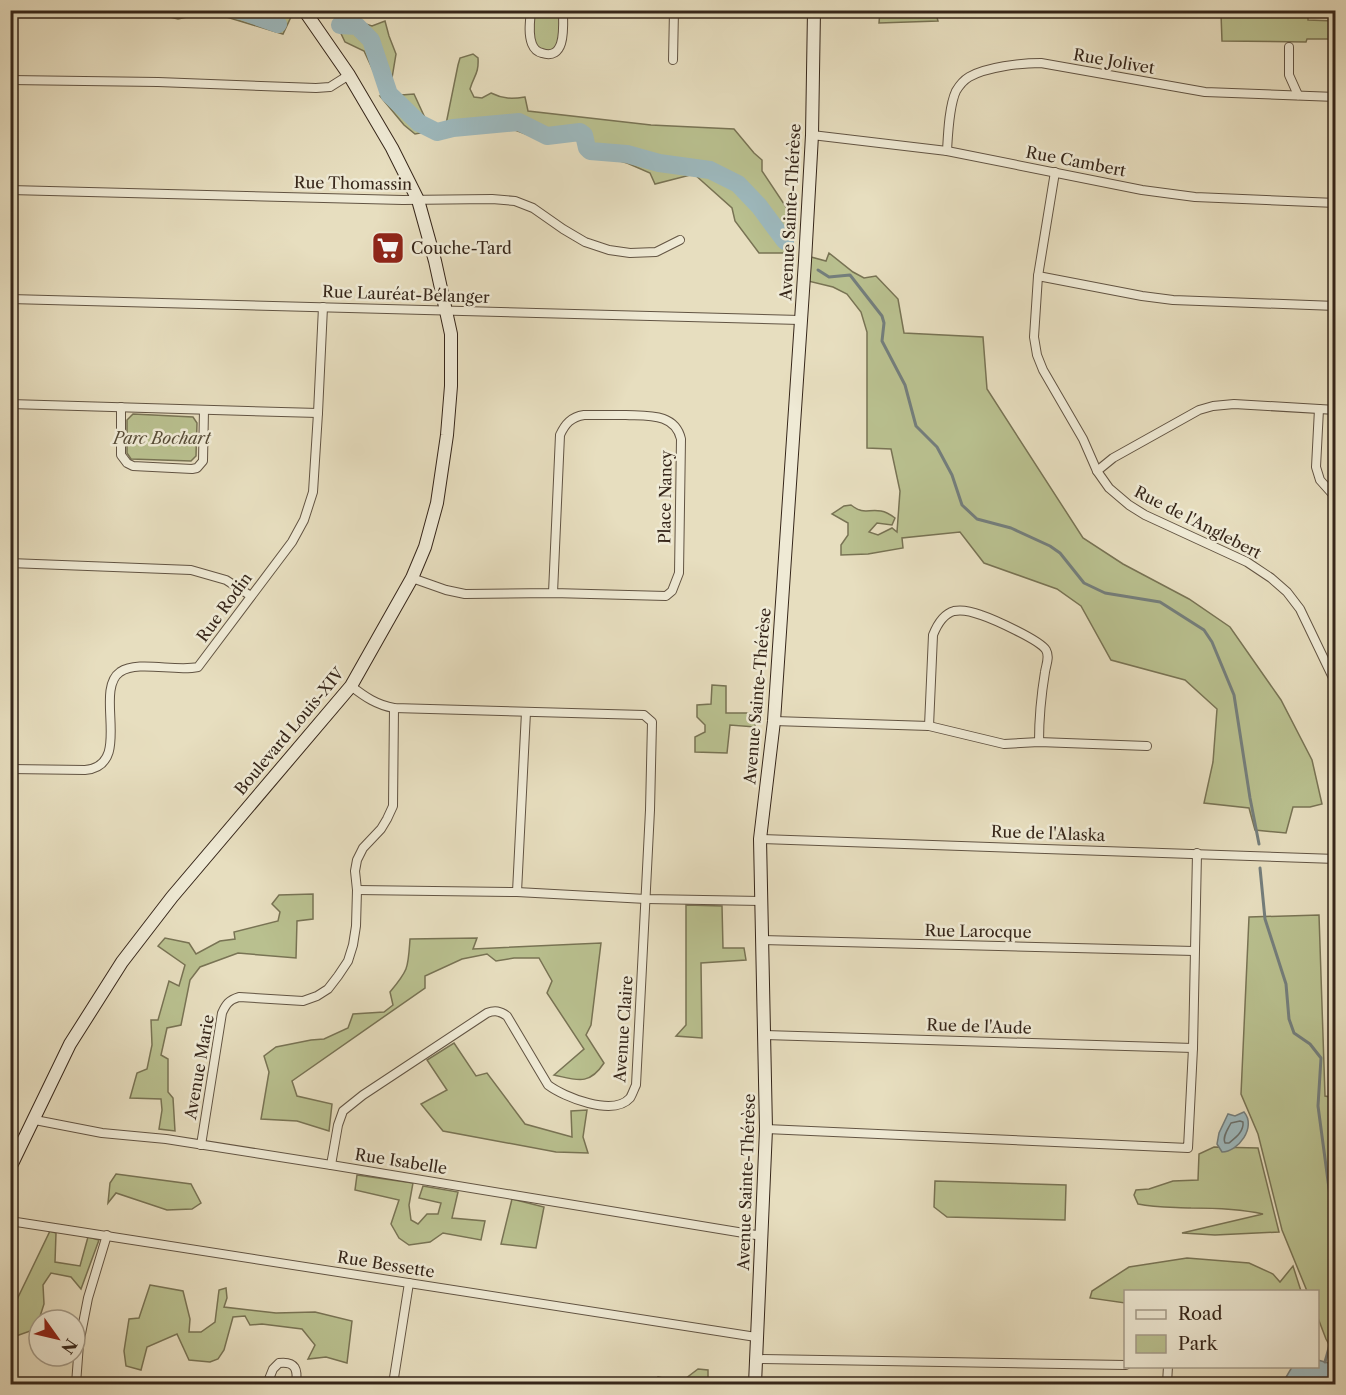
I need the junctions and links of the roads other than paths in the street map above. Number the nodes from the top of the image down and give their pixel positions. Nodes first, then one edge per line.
1 (531, 10) edge
2 (563, 10) edge
3 (674, 10) edge
4 (814, 10) edge
5 (311, 13) edge
6 (1289, 47) dead end
7 (673, 60) dead end
8 (349, 75) junction
9 (10, 80) edge
10 (1298, 95) junction
11 (1335, 97) edge
12 (812, 135) junction
13 (947, 151) junction
14 (1055, 172) junction
15 (10, 190) edge
16 (418, 200) junction
17 (1335, 203) edge
18 (680, 240) dead end
19 (1038, 276) junction
20 (10, 299) edge
21 (1335, 306) edge
22 (323, 307) junction
23 (446, 310) junction
24 (800, 320) junction
25 (10, 404) edge
26 (121, 407) junction
27 (1319, 409) junction
28 (204, 410) junction
29 (1335, 410) edge
30 (318, 413) junction
31 (1097, 471) junction
32 (1335, 498) edge
33 (10, 563) edge
34 (412, 578) junction
35 (553, 594) junction
36 (251, 596) junction
37 (1332, 670) edge
38 (1335, 684) edge
39 (351, 686) junction
40 (394, 708) junction
41 (525, 712) junction
42 (774, 721) junction
43 (929, 726) junction
44 (1039, 742) junction
45 (1147, 746) dead end
46 (10, 769) edge
47 (760, 839) junction
48 (1197, 853) junction
49 (1335, 859) edge
50 (357, 890) junction
51 (517, 892) junction
52 (646, 899) junction
53 (761, 901) junction
54 (762, 940) junction
55 (1194, 951) junction
56 (765, 1035) junction
57 (1193, 1048) junction
58 (34, 1120) junction
59 (766, 1129) junction
60 (201, 1145) junction
61 (331, 1165) junction
62 (10, 1168) edge
63 (10, 1221) edge
64 (107, 1235) junction
65 (762, 1236) junction
66 (409, 1283) junction
67 (756, 1337) junction
68 (755, 1359) junction
69 (1124, 1365) edge
70 (1168, 1368) edge
71 (76, 1384) edge
72 (267, 1384) edge
73 (296, 1384) edge
74 (393, 1384) edge
75 (755, 1384) edge
76 (1167, 1384) edge

1 - 2 street
3 - 7 street
4 - 12 street, Avenue Sainte-Thérèse
5 - 8 street, Boulevard Louis-XIV
6 - 10 street
8 - 9 street
8 - 16 street, Boulevard Louis-XIV
10 - 11 street, Rue Jolivet
10 - 13 street, Rue Jolivet
12 - 13 street, Rue Cambert
12 - 24 street, Avenue Sainte-Thérèse
13 - 14 street, Rue Cambert
14 - 17 street, Rue Cambert
14 - 19 street, Rue de l'Anglebert
15 - 16 street, Rue Thomassin
16 - 18 street, Rue Thomassin
16 - 23 street, Boulevard Louis-XIV
19 - 21 street
19 - 31 street, Rue de l'Anglebert
20 - 22 street, Rue Lauréat-Bélanger
22 - 23 street, Rue Lauréat-Bélanger
22 - 30 street, Rue Rodin
23 - 24 street, Rue Lauréat-Bélanger
23 - 34 street, Boulevard Louis-XIV
24 - 42 street, Avenue Sainte-Thérèse
25 - 26 street
26 - 28 street
26 - 28 street
27 - 29 street
27 - 31 street
27 - 32 street
28 - 30 street
30 - 36 street, Rue Rodin
31 - 37 street, Rue de l'Anglebert
33 - 36 street
34 - 35 street, Place Nancy
34 - 39 street, Boulevard Louis-XIV
35 - 35 street, Place Nancy
36 - 46 street, Rue Rodin
37 - 38 street, Rue de l'Anglebert
39 - 40 street
39 - 58 street, Boulevard Louis-XIV
40 - 41 street
40 - 50 street, Avenue Marie
41 - 51 street
41 - 52 street, Avenue Claire
42 - 43 street
42 - 47 street, Avenue Sainte-Thérèse
43 - 44 street
43 - 44 street
44 - 45 street
47 - 48 street, Rue de l'Alaska
47 - 53 street, Avenue Sainte-Thérèse
48 - 49 street, Rue de l'Alaska
48 - 55 street
50 - 51 street
50 - 60 street, Avenue Marie
51 - 52 street
52 - 53 street
52 - 61 street, Avenue Claire
53 - 54 street, Avenue Sainte-Thérèse
54 - 55 street, Rue Larocque
54 - 56 street, Avenue Sainte-Thérèse
55 - 57 street
56 - 57 street, Rue de l'Aude
56 - 59 street, Avenue Sainte-Thérèse
57 - 59 street
58 - 60 street, Rue Isabelle
58 - 62 street, Boulevard Louis-XIV
59 - 65 street, Avenue Sainte-Thérèse
60 - 61 street, Rue Isabelle
61 - 65 street, Rue Isabelle
63 - 64 street, Rue Bessette
64 - 66 street, Rue Bessette
64 - 71 street
65 - 67 street, Avenue Sainte-Thérèse
66 - 67 street, Rue Bessette
66 - 74 street
67 - 68 street, Avenue Sainte-Thérèse
68 - 69 street
68 - 75 street, Avenue Sainte-Thérèse
70 - 76 street
72 - 73 street

